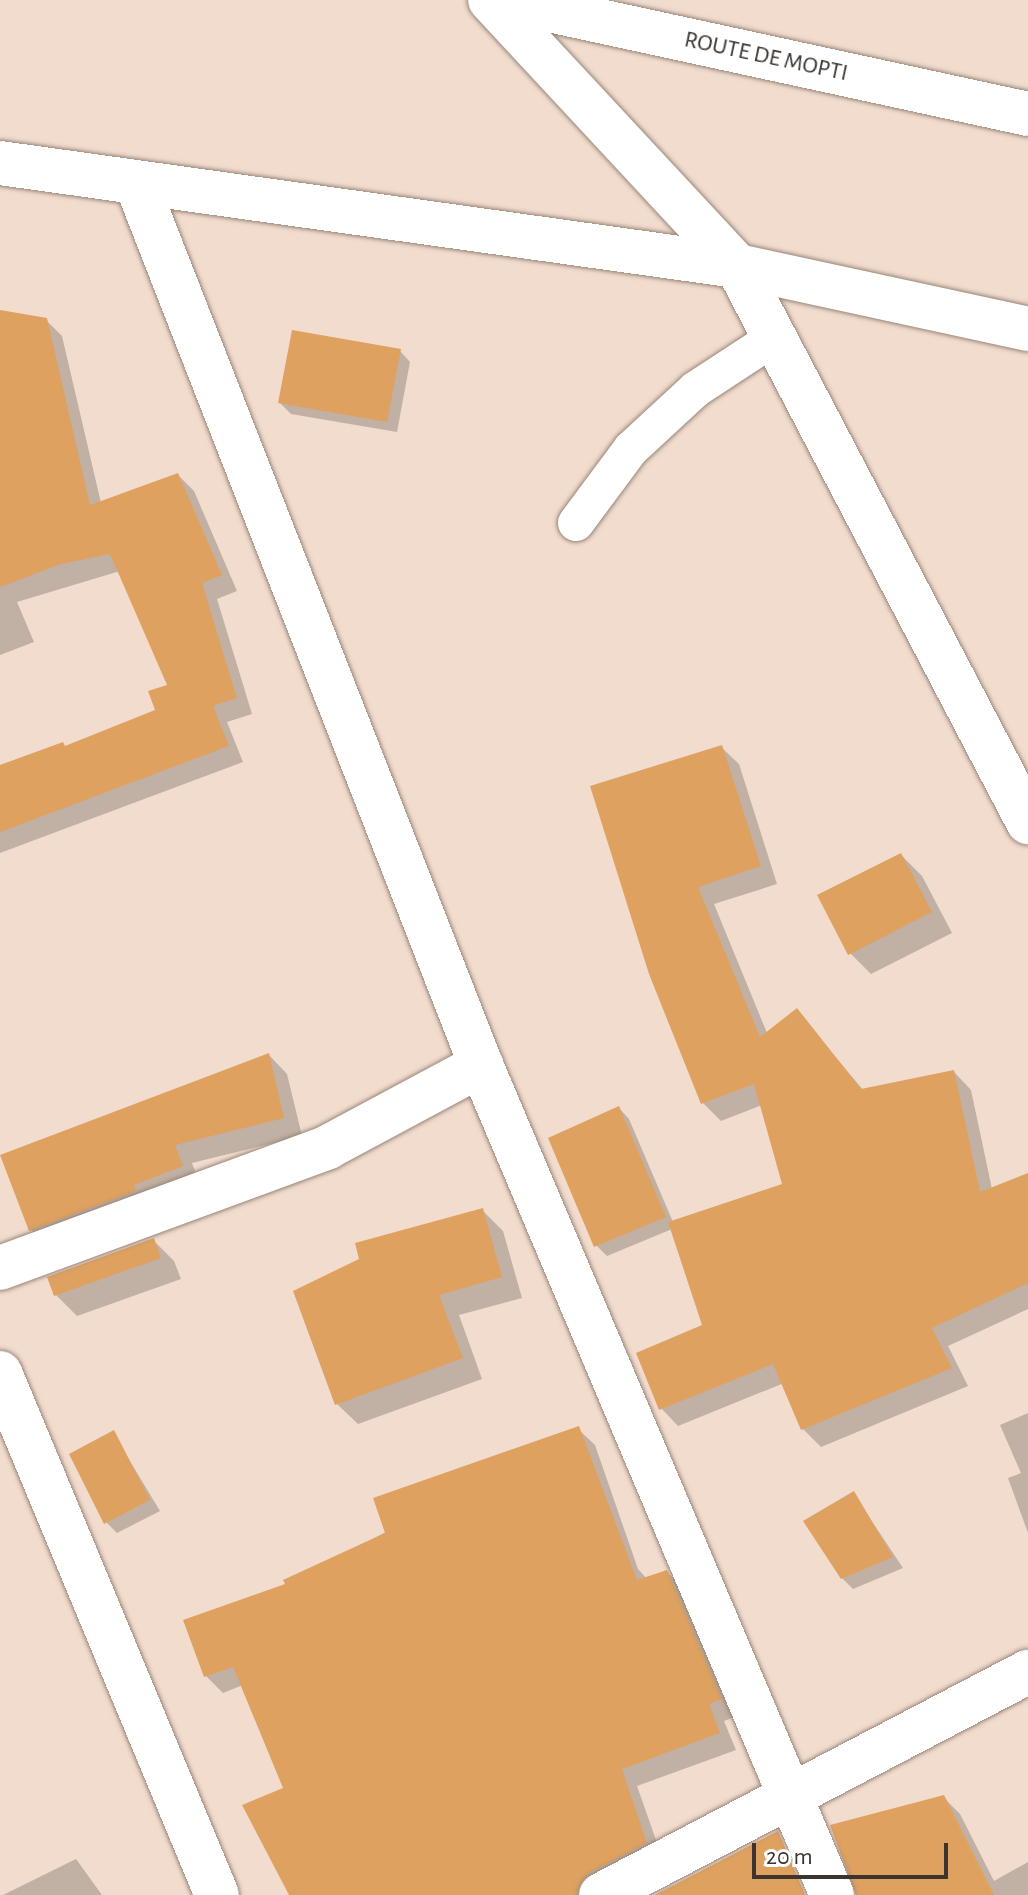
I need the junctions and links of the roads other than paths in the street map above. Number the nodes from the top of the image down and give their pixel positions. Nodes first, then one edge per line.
1 (490, 0) edge
2 (503, 0) edge
3 (1028, 114) edge
4 (0, 163) edge
5 (137, 185) junction
6 (737, 266) junction
7 (1028, 329) edge
8 (774, 338) junction
9 (576, 523) dead end
10 (1028, 822) edge
11 (481, 1065) junction
12 (0, 1268) edge
13 (0, 1373) edge
14 (1028, 1672) edge
15 (789, 1794) junction
16 (217, 1895) edge
17 (601, 1895) edge
18 (832, 1895) edge

1 - 6 main road
2 - 3 main road, ROUTE DE MOPTI
4 - 5 main road
5 - 6 main road
5 - 11 main road
6 - 7 main road
6 - 8 main road
8 - 9 lane
8 - 10 main road
11 - 12 main road
11 - 15 main road
13 - 16 main road
14 - 15 main road
15 - 17 main road
15 - 18 main road

